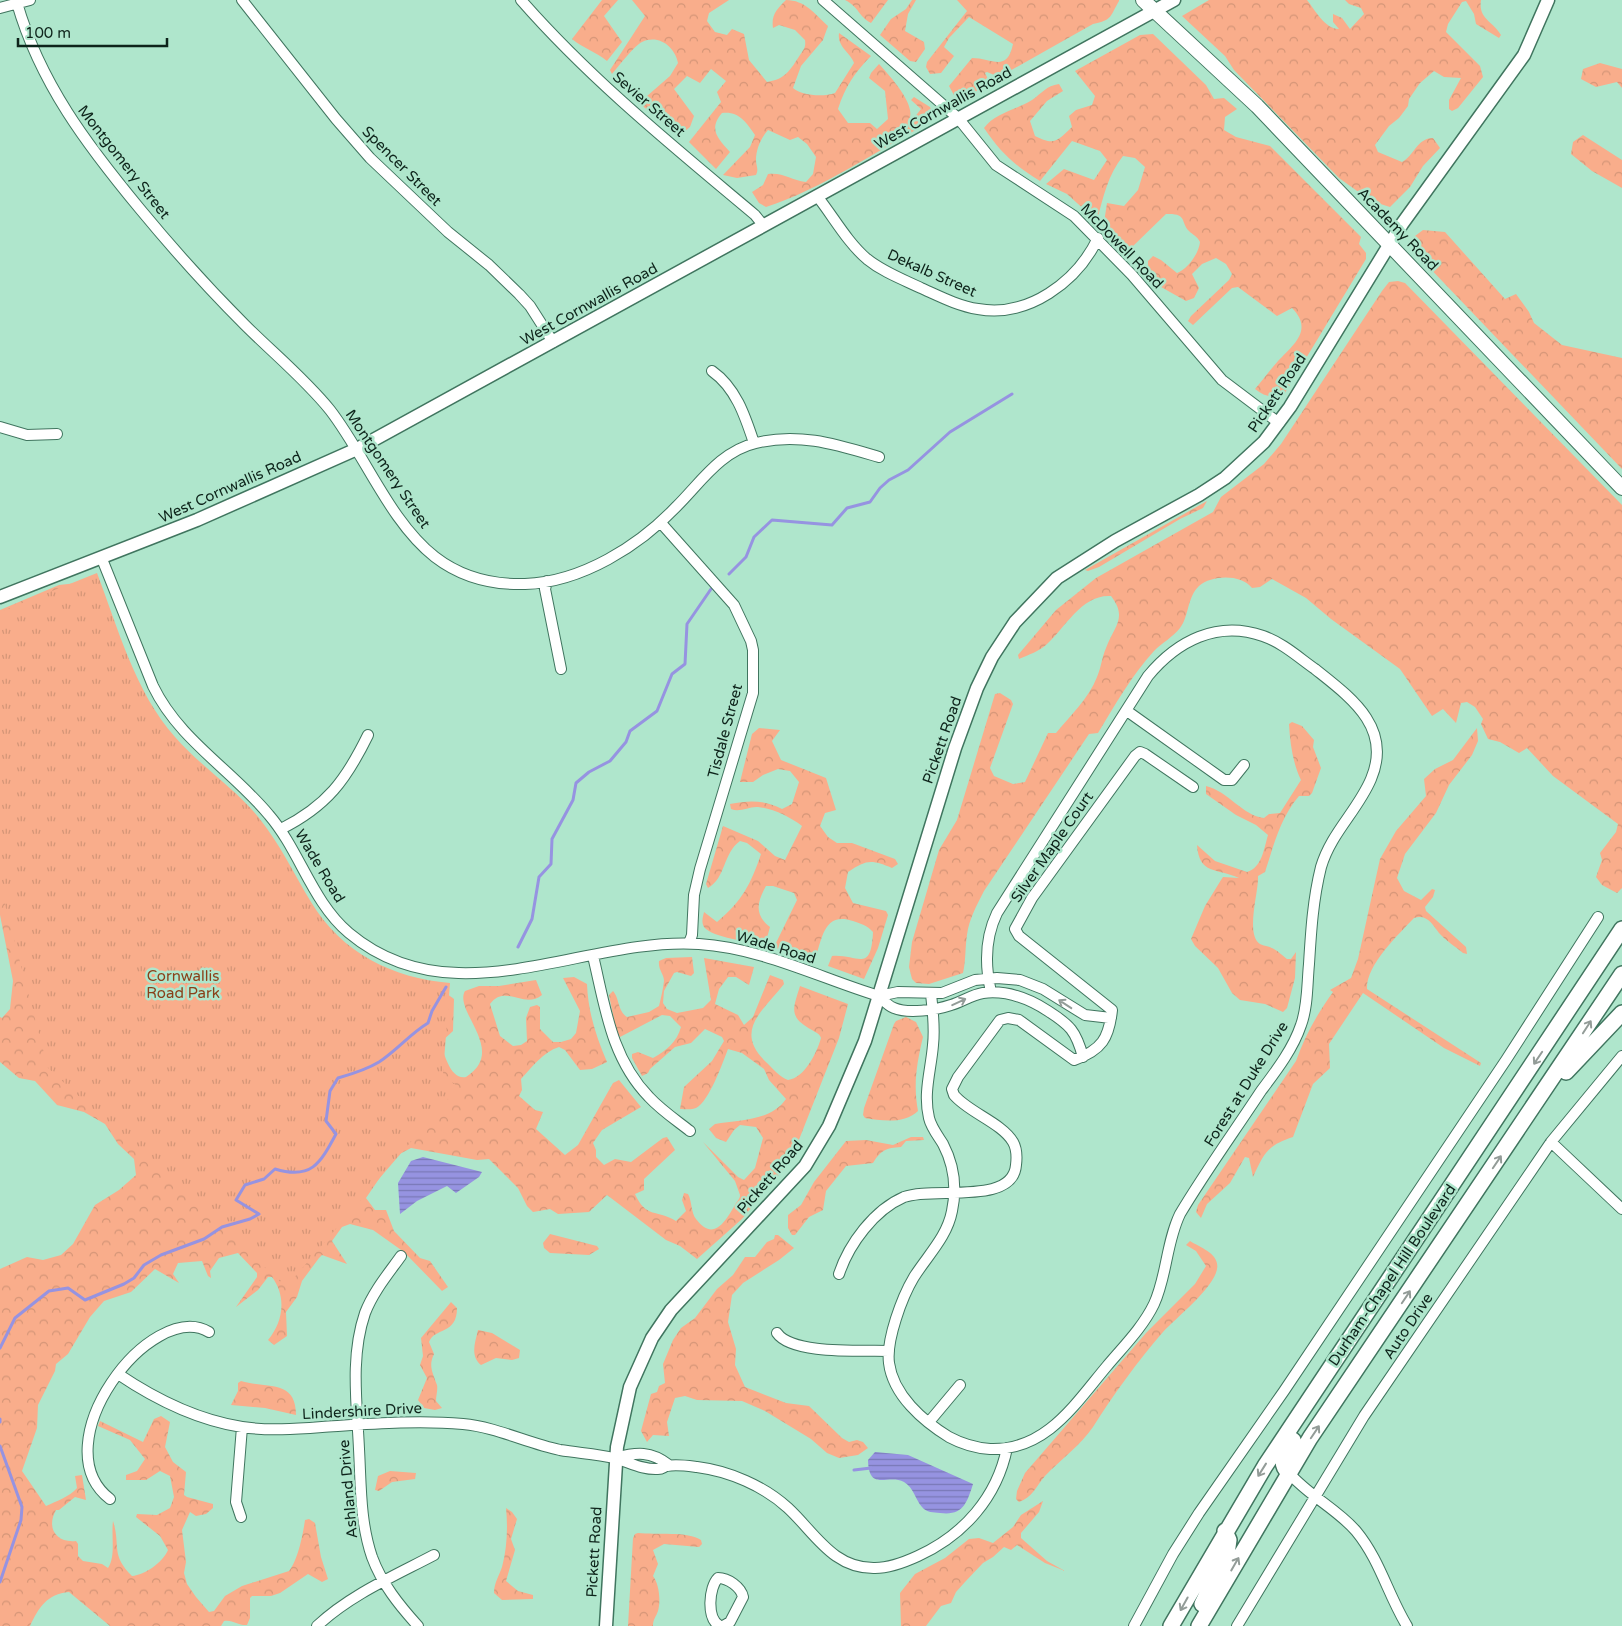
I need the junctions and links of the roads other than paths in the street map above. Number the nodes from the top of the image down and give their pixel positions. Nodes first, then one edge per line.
1 (30, 0) edge
2 (242, 0) edge
3 (521, 0) edge
4 (823, 0) edge
5 (1143, 0) edge
6 (1174, 0) edge
7 (1548, 0) edge
8 (17, 3) junction
9 (0, 8) edge
10 (1155, 11) junction
11 (958, 118) junction
12 (818, 196) junction
13 (763, 225) junction
14 (1098, 238) junction
15 (1389, 244) junction
16 (553, 342) junction
17 (712, 372) dead end
18 (1279, 423) junction
19 (0, 427) edge
20 (58, 434) dead end
21 (754, 443) junction
22 (357, 449) junction
23 (879, 458) dead end
24 (1622, 488) edge
25 (661, 522) junction
26 (102, 558) junction
27 (546, 581) junction
28 (0, 597) edge
29 (560, 669) dead end
30 (1127, 711) junction
31 (368, 735) dead end
32 (1244, 765) dead end
33 (1193, 788) dead end
34 (281, 829) junction
35 (1622, 915) edge
36 (1598, 917) dead end
37 (1622, 929) edge
38 (689, 943) junction
39 (593, 956) junction
40 (1599, 966) junction
41 (1622, 974) edge
42 (987, 977) junction
43 (991, 992) junction
44 (931, 994) junction
45 (879, 996) junction
46 (932, 1008) junction
47 (1622, 1013) edge
48 (1111, 1018) junction
49 (1622, 1056) edge
50 (1083, 1057) junction
51 (1539, 1100) junction
52 (690, 1131) dead end
53 (1551, 1142) junction
54 (955, 1192) junction
55 (1622, 1209) edge
56 (401, 1256) dead end
57 (839, 1274) dead end
58 (1367, 1313) junction
59 (209, 1332) dead end
60 (777, 1333) dead end
61 (889, 1351) junction
62 (118, 1374) junction
63 (960, 1384) dead end
64 (929, 1422) junction
65 (358, 1425) junction
66 (242, 1427) junction
67 (1007, 1448) junction
68 (650, 1454) junction
69 (616, 1458) junction
70 (669, 1465) junction
71 (648, 1468) junction
72 (1289, 1473) junction
73 (1315, 1496) junction
74 (110, 1499) dead end
75 (240, 1517) dead end
76 (1225, 1531) junction
77 (434, 1555) dead end
78 (383, 1582) junction
79 (317, 1626) edge
80 (418, 1626) edge
81 (606, 1626) edge
82 (1134, 1626) edge
83 (1171, 1626) edge
84 (1192, 1626) edge
85 (1200, 1626) edge
86 (1237, 1626) edge
87 (1408, 1626) edge

1 - 8 street
2 - 16 street, Spencer Street
3 - 13 street, Sevier Street
4 - 11 street, McDowell Road
5 - 10 main road, Academy Road
6 - 10 street, West Cornwallis Road
7 - 15 street, Pickett Road
8 - 9 street
8 - 22 street, Montgomery Street
10 - 11 street, West Cornwallis Road
10 - 15 main road, Academy Road
11 - 12 street, West Cornwallis Road
11 - 14 street, McDowell Road
12 - 13 street, West Cornwallis Road
12 - 14 street, Dekalb Street
13 - 16 street, West Cornwallis Road
14 - 18 street, McDowell Road
15 - 18 street, Pickett Road
15 - 24 main road, Academy Road
16 - 22 street, West Cornwallis Road
17 - 21 street
18 - 45 street, Pickett Road
19 - 20 street
21 - 23 street, Montgomery Street
21 - 25 street, Montgomery Street
22 - 26 street, West Cornwallis Road
22 - 27 street, Montgomery Street
25 - 27 street, Montgomery Street
25 - 38 street, Tisdale Street
26 - 28 street, West Cornwallis Road
26 - 34 street, Wade Road
27 - 29 street
30 - 32 street
30 - 42 street, Forest at Duke Drive
30 - 67 street, Forest at Duke Drive
31 - 34 street
33 - 48 street, Silver Maple Court
34 - 39 street, Wade Road
35 - 40 main road
36 - 82 street
37 - 40 main road, Durham-Chapel Hill Boulevard
38 - 39 street, Wade Road
38 - 45 street, Wade Road
39 - 52 street
40 -> 58 main road, Durham-Chapel Hill Boulevard
51 -> 41 main road, Durham-Chapel Hill Boulevard
42 - 43 street, Forest at Duke Drive
42 - 44 street
48 -> 42 street
46 -> 43 street
43 - 50 street
44 - 45 street
44 - 46 street, Forest at Duke Drive
45 - 46 street
45 - 69 street, Pickett Road
46 - 54 street, Forest at Duke Drive
47 - 51 main road
48 - 50 street
49 - 53 street, Auto Drive
50 - 54 street
72 -> 51 main road, Durham-Chapel Hill Boulevard
53 - 55 street
53 - 73 street, Auto Drive
54 - 57 street
54 - 61 street, Forest at Duke Drive
56 - 65 street, Ashland Drive
58 - 72 main road
58 -> 76 main road, Durham-Chapel Hill Boulevard
59 - 62 street
60 - 61 street
61 - 64 street, Forest at Duke Drive
62 - 66 street, Lindershire Drive
62 - 74 street
63 - 64 street
64 - 67 street, Forest at Duke Drive
65 - 66 street, Lindershire Drive
65 - 69 street, Lindershire Drive
65 - 78 street, Ashland Drive
66 - 75 street
67 - 70 street
68 - 69 street
68 - 70 street
68 - 71 street
69 - 71 street
69 - 81 street, Pickett Road
70 - 71 street
72 - 73 street
85 -> 72 main road, Durham-Chapel Hill Boulevard
73 - 86 street, Auto Drive
73 - 87 street
76 -> 83 main road, Durham-Chapel Hill Boulevard
76 - 84 main road
77 - 78 street
78 - 79 street
78 - 80 street, Ashland Drive

